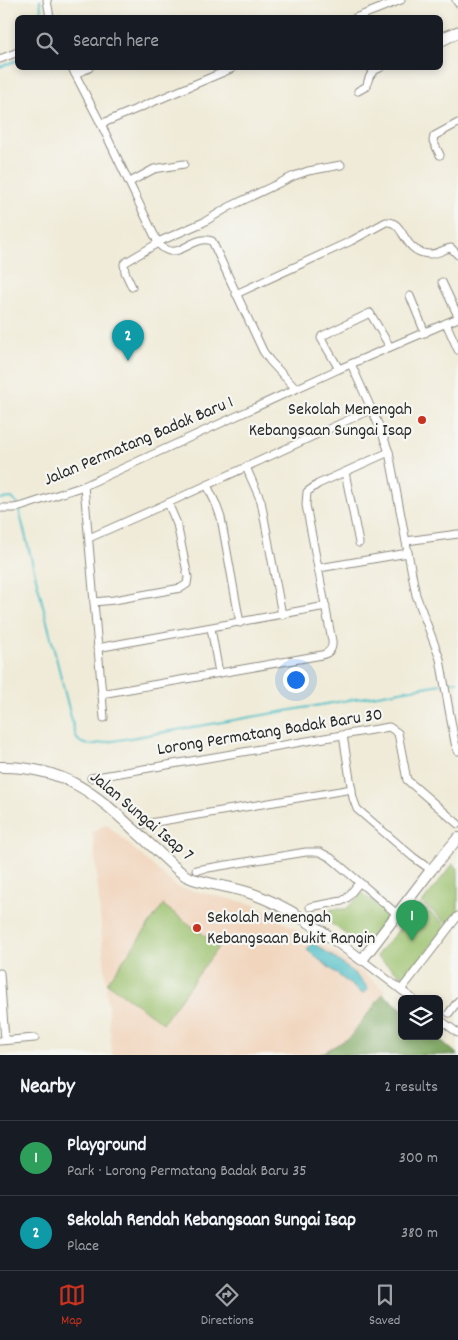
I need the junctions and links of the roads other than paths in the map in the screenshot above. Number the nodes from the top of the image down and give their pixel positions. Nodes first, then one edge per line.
1 (47, 0) edge
2 (401, 0) edge
3 (50, 15) edge
4 (363, 15) edge
5 (458, 30) edge
6 (458, 34) edge
7 (443, 36) edge
8 (443, 42) edge
9 (15, 53) edge
10 (0, 59) edge
11 (227, 70) edge
12 (375, 70) edge
13 (73, 71) edge
14 (358, 91) dead end
15 (458, 123) edge
16 (101, 124) junction
17 (440, 155) dead end
18 (184, 164) dead end
19 (341, 164) dead end
20 (130, 182) junction
21 (158, 243) junction
22 (458, 255) edge
23 (442, 282) dead end
24 (132, 287) dead end
25 (236, 294) junction
26 (410, 296) dead end
27 (458, 317) edge
28 (446, 323) junction
29 (425, 332) junction
30 (390, 347) junction
31 (458, 350) edge
32 (351, 364) junction
33 (339, 369) junction
34 (296, 389) junction
35 (372, 409) junction
36 (389, 452) junction
37 (246, 467) junction
38 (345, 472) junction
39 (207, 485) junction
40 (84, 486) junction
41 (168, 503) junction
42 (0, 508) edge
43 (458, 534) edge
44 (89, 538) junction
45 (406, 541) junction
46 (359, 543) dead end
47 (408, 553) junction
48 (319, 568) junction
49 (94, 602) junction
50 (326, 606) junction
51 (282, 615) junction
52 (240, 623) junction
53 (212, 628) junction
54 (98, 648) junction
55 (219, 673) junction
56 (101, 694) junction
57 (454, 716) edge
58 (104, 718) dead end
59 (343, 735) junction
60 (458, 751) edge
61 (0, 767) edge
62 (91, 778) dead end
63 (352, 789) junction
64 (144, 824) dead end
65 (458, 824) edge
66 (458, 838) edge
67 (196, 870) dead end
68 (431, 870) junction
69 (360, 883) junction
70 (310, 907) dead end
71 (397, 914) junction
72 (458, 916) edge
73 (362, 960) junction
74 (0, 973) edge
75 (0, 982) edge
76 (402, 990) junction
77 (408, 995) edge
78 (458, 1001) edge
79 (449, 1013) dead end
80 (443, 1022) edge
81 (458, 1034) edge
82 (35, 1038) dead end
83 (3, 1041) edge

1 - 3 street
2 - 4 street
5 - 7 street
6 - 8 street
9 - 10 street
11 - 16 street
12 - 14 street
13 - 16 street
15 - 17 street
16 - 20 street
18 - 20 street
19 - 21 street
20 - 21 street
21 - 24 street
21 - 25 street
22 - 25 street
23 - 27 street
25 - 34 street
26 - 29 street
27 - 28 street, Jalan Permatang Badak Baru 1
28 - 29 street, Jalan Permatang Badak Baru 1
28 - 31 street
29 - 30 street, Jalan Permatang Badak Baru 1
30 - 32 street, Jalan Permatang Badak Baru 1
30 - 33 street
32 - 33 street, Jalan Permatang Badak Baru 1
32 - 35 street
33 - 34 street, Jalan Permatang Badak Baru 1
34 - 40 street, Jalan Permatang Badak Baru 1
35 - 36 street
35 - 37 street
36 - 38 street
36 - 45 street
37 - 39 street
37 - 51 street
38 - 46 street
38 - 48 street
39 - 41 street
39 - 52 street
40 - 42 street, Jalan Permatang Badak Baru 1
40 - 44 street
41 - 44 street
41 - 49 street
43 - 45 street
44 - 49 street
45 - 47 street
47 - 48 street
47 - 57 street
48 - 50 street
49 - 54 street
50 - 51 street
50 - 55 street
51 - 52 street
52 - 53 street
53 - 54 street
53 - 55 street
54 - 56 street
55 - 56 street
56 - 58 street
57 - 60 street
59 - 62 street, Lorong Permatang Badak Baru 30
59 - 63 street
59 - 65 street, Lorong Permatang Badak Baru 30
61 - 73 street, Jalan Sungai Isap 7
63 - 64 street
63 - 68 street
66 - 68 street
67 - 69 street
68 - 71 street
69 - 70 street
69 - 71 street
71 - 73 street
72 - 76 street
73 - 76 street
74 - 75 street
75 - 83 street
76 - 77 street
78 - 79 street
80 - 81 street
82 - 83 street

